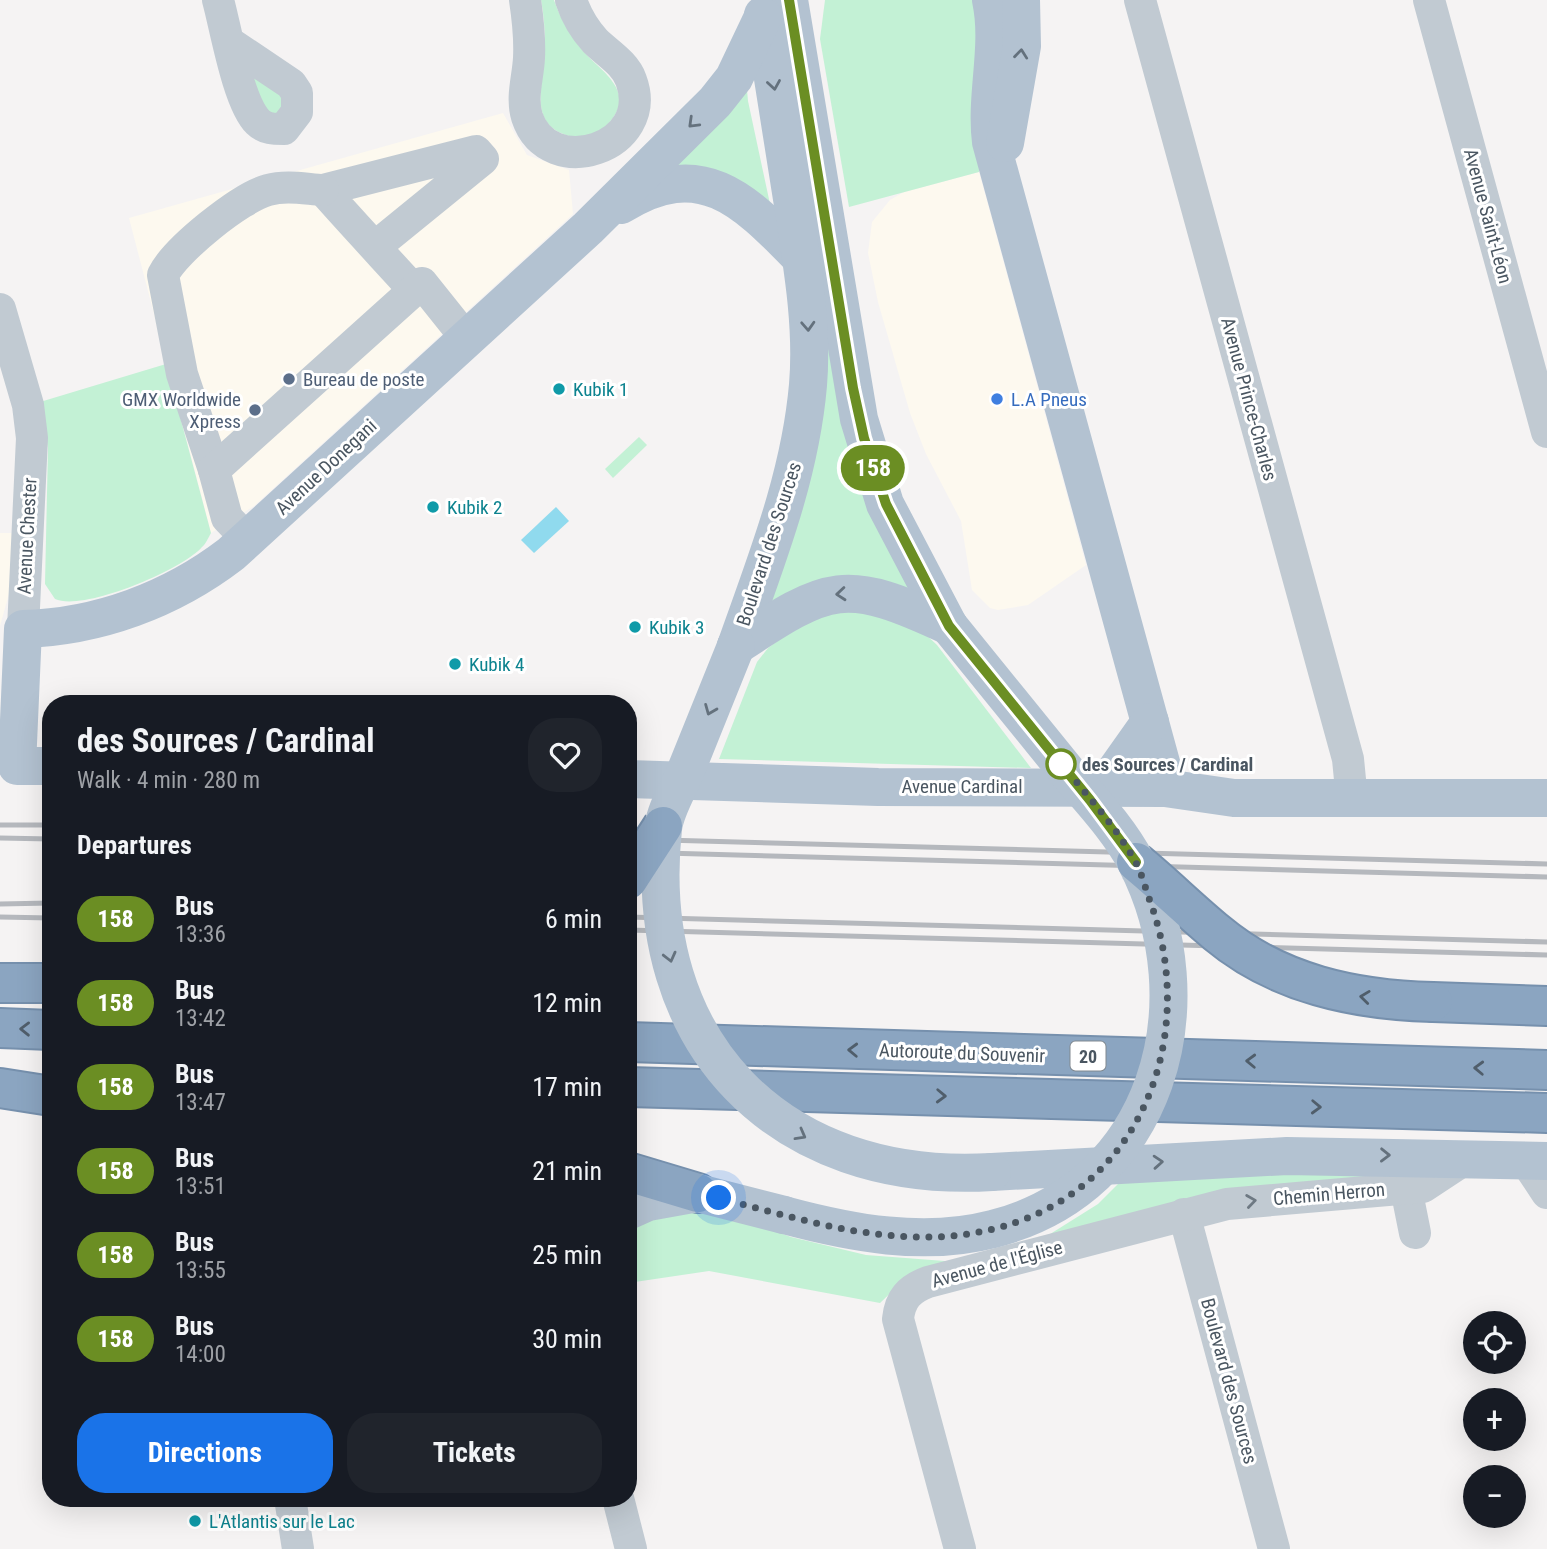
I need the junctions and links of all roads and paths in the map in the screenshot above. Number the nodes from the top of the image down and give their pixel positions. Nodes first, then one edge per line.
1 (218, 0) edge
2 (525, 0) edge
3 (570, 0) edge
4 (811, 0) edge
5 (991, 0) edge
6 (1021, 0) edge
7 (1140, 0) edge
8 (1429, 0) edge
9 (777, 13) edge
10 (230, 43) dead end
11 (1003, 187) junction
12 (323, 190) junction
13 (588, 228) junction
14 (375, 247) junction
15 (801, 258) junction
16 (414, 290) junction
17 (0, 309) edge
18 (466, 338) junction
19 (1547, 432) edge
20 (214, 470) junction
21 (13, 533) edge
22 (248, 540) junction
23 (764, 610) junction
24 (949, 626) junction
25 (23, 629) junction
26 (1150, 722) junction
27 (23, 766) edge
28 (637, 779) edge
29 (1104, 787) junction
30 (1165, 788) junction
31 (1547, 798) edge
32 (1352, 800) junction
33 (663, 826) junction
34 (1136, 862) junction
35 (637, 866) edge
36 (0, 983) edge
37 (42, 983) edge
38 (1547, 1006) edge
39 (0, 1028) edge
40 (42, 1030) edge
41 (637, 1042) edge
42 (1547, 1070) edge
43 (0, 1071) edge
44 (42, 1072) edge
45 (637, 1087) edge
46 (0, 1088) edge
47 (42, 1095) edge
48 (1547, 1113) edge
49 (1467, 1158) junction
50 (1536, 1160) edge
51 (637, 1175) edge
52 (1406, 1188) junction
53 (698, 1193) junction
54 (1547, 1193) edge
55 (637, 1207) edge
56 (1184, 1214) junction
57 (1415, 1233) dead end
58 (291, 1507) edge
59 (620, 1507) edge
60 (298, 1549) edge
61 (631, 1549) edge
62 (960, 1549) edge
63 (1274, 1549) edge

1 - 10 street
2 - 3 street
4 - 9 main road
5 - 11 main road
11 -> 6 main road
7 - 32 street, Avenue Prince-Charles
8 - 19 street, Avenue Saint-Léon
9 -> 13 main road
9 -> 15 main road, Boulevard des Sources
9 - 24 main road
11 - 26 main road
12 - 14 street
12 - 14 street
12 - 20 street
13 - 15 main road
13 - 18 main road, Avenue Donegani
14 - 16 street
15 -> 23 main road, Boulevard des Sources
16 - 18 street
16 - 20 street
17 - 21 street, Avenue Chester
18 - 22 main road, Avenue Donegani
20 - 22 street
21 - 25 street, Avenue Chester
22 - 25 main road, Avenue Donegani
24 -> 23 main road
23 -> 33 main road, Boulevard des Sources, bridge
24 - 34 main road, bridge
25 - 27 main road, Avenue Chester
26 - 29 main road
26 - 30 main road
28 - 29 main road, Avenue Cardinal
29 - 30 main road, Avenue Cardinal
30 - 32 main road, Avenue Cardinal
31 - 32 main road, Avenue Cardinal
33 - 35 highway, bridge
33 -> 49 main road, bridge
38 -> 34 highway, bridge
34 - 53 main road, bridge
36 - 37 highway
40 -> 39 highway
42 -> 41 highway, Autoroute du Souvenir / 20
43 - 44 highway
45 -> 48 highway
46 - 47 highway
49 - 50 main road
49 - 52 street, Chemin Herron
50 - 54 street
51 - 53 highway
56 -> 52 street, Chemin Herron
52 - 57 street
53 - 55 main road
56 - 62 street, Avenue de l'Église
56 - 63 street, Boulevard des Sources
58 - 60 street
59 - 61 street

